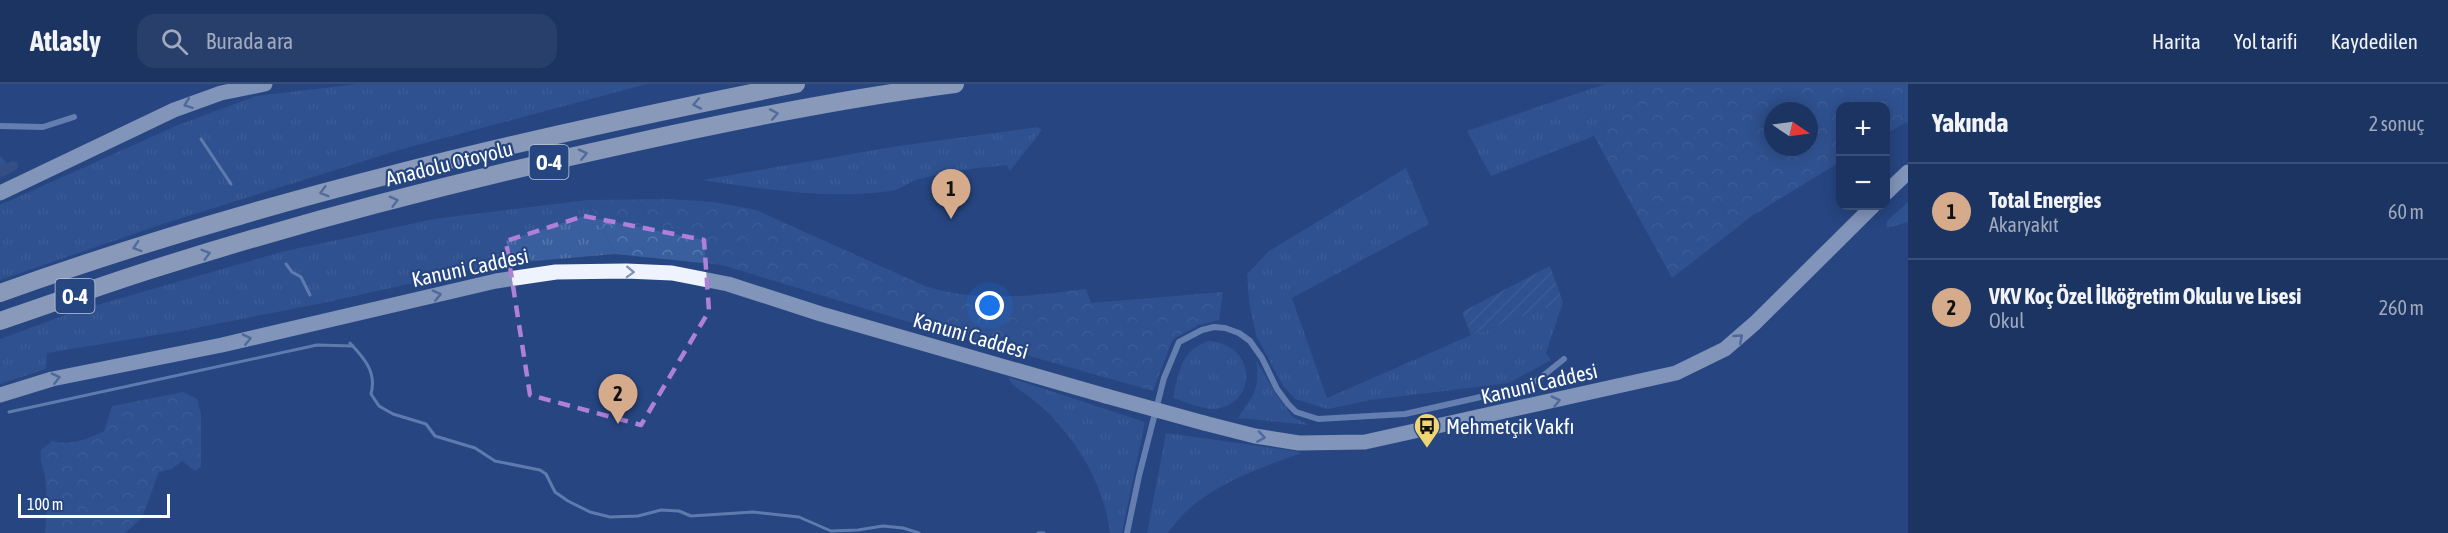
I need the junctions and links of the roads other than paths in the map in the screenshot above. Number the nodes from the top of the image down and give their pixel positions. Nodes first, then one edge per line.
1 (265, 84) edge
2 (796, 84) edge
3 (955, 84) edge
4 (74, 117) dead end
5 (0, 126) edge
6 (1908, 172) edge
7 (1890, 189) edge
8 (0, 193) edge
9 (1869, 210) edge
10 (0, 293) edge
11 (0, 321) edge
12 (1564, 359) dead end
13 (0, 394) edge
14 (1127, 533) edge

1 -> 8 main road
2 -> 10 highway, Anadolu Otoyolu / O-4
11 -> 3 highway, Anadolu Otoyolu / O-4
4 - 5 street
6 - 7 main road
13 -> 9 main road, Kanuni Caddesi, bridge
12 - 14 street

